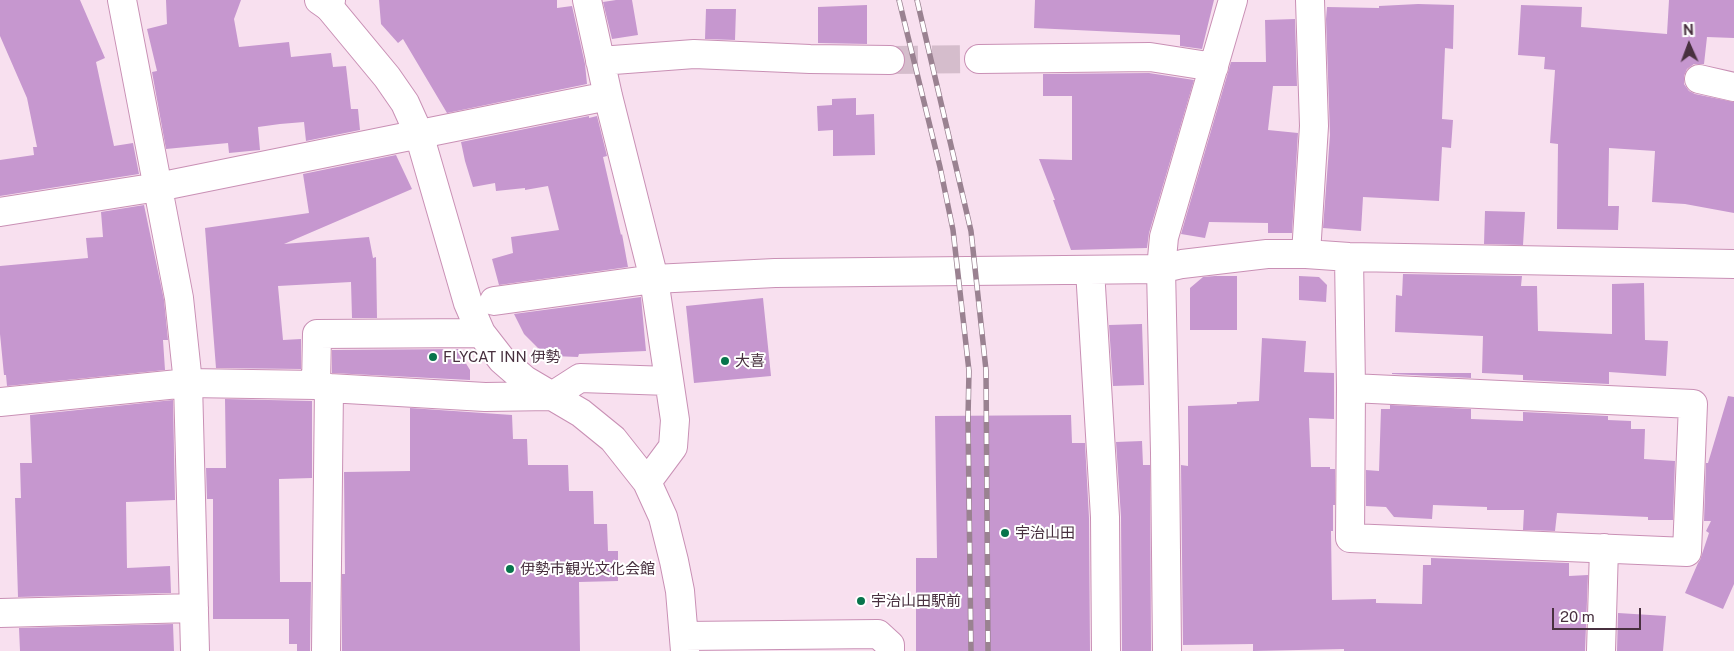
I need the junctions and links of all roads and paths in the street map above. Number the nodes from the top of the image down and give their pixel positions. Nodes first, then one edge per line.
1 (122, 0) edge
2 (587, 0) edge
3 (1233, 0) edge
4 (1310, 0) edge
5 (326, 2) edge
6 (979, 59) tunnel mouth
7 (890, 60) tunnel mouth
8 (600, 61) junction
9 (1214, 67) junction
10 (1699, 79) dead end
11 (1734, 87) edge
12 (608, 96) junction
13 (419, 134) junction
14 (158, 187) junction
15 (0, 212) edge
16 (1306, 254) junction
17 (1349, 257) junction
18 (1734, 264) edge
19 (1161, 269) junction
20 (1090, 270) junction
21 (654, 279) junction
22 (494, 300) dead end
23 (481, 333) junction
24 (669, 381) junction
25 (188, 383) junction
26 (323, 386) junction
27 (1351, 388) junction
28 (552, 396) junction
29 (0, 402) edge
30 (647, 482) junction
31 (1604, 548) junction
32 (194, 608) junction
33 (0, 613) edge
34 (684, 643) edge
35 (195, 651) edge
36 (326, 651) edge
37 (890, 651) edge
38 (1106, 651) edge
39 (1167, 651) edge
40 (1601, 651) edge

1 - 14 street
2 - 8 street
3 - 9 street
4 - 16 street
5 - 13 street
6 - 9 street
7 - 8 street
8 - 12 street
9 - 19 street
10 - 11 street
12 - 13 street
12 - 21 street
13 - 14 street
13 - 23 street
14 - 15 street
14 - 25 street
16 - 17 street
16 - 19 street
17 - 18 street
17 - 27 street
19 - 20 street
19 - 39 street
20 - 21 street
20 - 38 street
21 - 22 street
21 - 24 street
23 - 26 street
23 - 28 street
24 - 28 street
24 - 30 street
25 - 26 street
25 - 29 street
25 - 32 street
26 - 28 street
26 - 36 street
27 - 31 street
27 - 31 street
28 - 30 street
30 - 34 street
31 - 40 street
32 - 33 street
32 - 35 street
34 - 37 street

